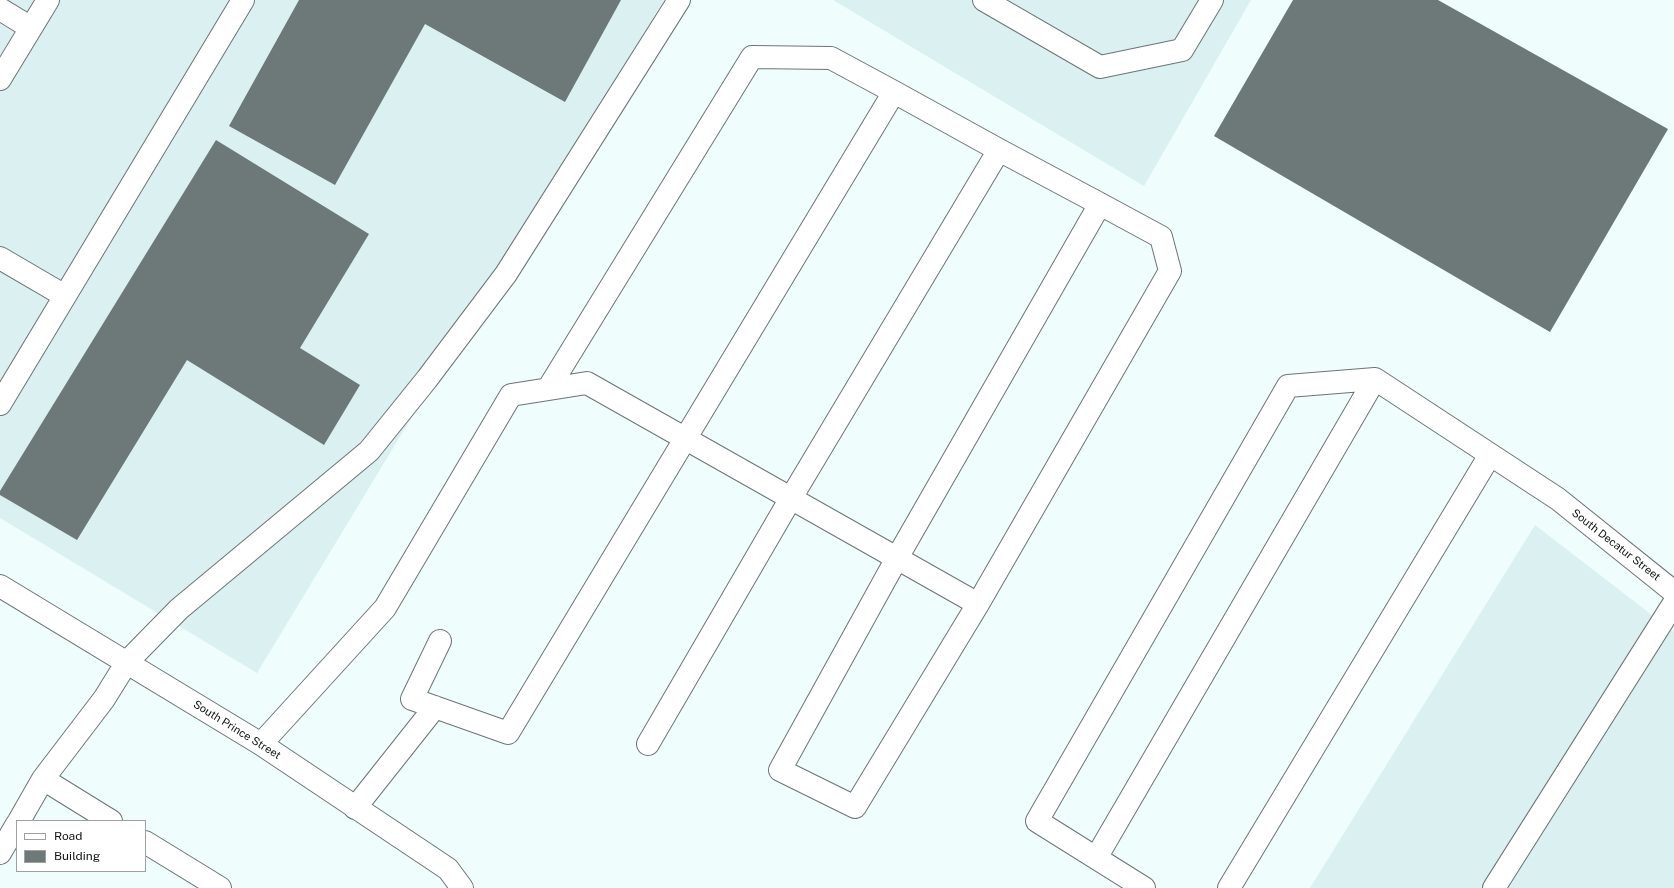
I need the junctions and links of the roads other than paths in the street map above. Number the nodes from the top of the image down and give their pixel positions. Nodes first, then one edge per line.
1 (48, 0) edge
2 (242, 0) edge
3 (679, 0) edge
4 (984, 0) edge
5 (1212, 0) edge
6 (0, 9) edge
7 (31, 28) junction
8 (0, 79) edge
9 (894, 92) junction
10 (999, 150) junction
11 (1100, 204) junction
12 (0, 258) edge
13 (65, 296) junction
14 (1375, 379) junction
15 (548, 389) junction
16 (0, 404) edge
17 (685, 438) junction
18 (1490, 455) junction
19 (791, 498) junction
20 (897, 558) junction
21 (0, 586) edge
22 (1674, 592) edge
23 (1674, 603) edge
24 (978, 604) junction
25 (440, 641) dead end
26 (127, 662) junction
27 (435, 707) junction
28 (261, 744) junction
29 (648, 744) dead end
30 (43, 779) junction
31 (355, 808) junction
32 (20, 820) edge
33 (109, 820) edge
34 (16, 826) edge
35 (146, 843) edge
36 (0, 853) edge
37 (1096, 858) junction
38 (216, 887) edge
39 (462, 888) edge
40 (1144, 888) edge
41 (1229, 888) edge
42 (1494, 888) edge

1 - 7 street
2 - 13 street
3 - 26 street
4 - 5 street
6 - 7 street
7 - 8 street
9 - 10 street
9 - 15 street
9 - 17 street
10 - 11 street
10 - 19 street
11 - 20 street
11 - 24 street
12 - 13 street
13 - 16 street
14 - 18 street, South Decatur Street
14 - 37 street
14 - 37 street
15 - 17 street
15 - 28 street
17 - 19 street
17 - 27 street
18 - 22 street, South Decatur Street
18 - 41 street
19 - 20 street
19 - 29 street
20 - 24 street
20 - 24 street
21 - 26 street, South Prince Street
23 - 42 street
25 - 27 street
26 - 28 street, South Prince Street
26 - 30 street
27 - 31 street
28 - 31 street, South Prince Street
30 - 32 street
30 - 33 street
31 - 39 street, South Prince Street
34 - 36 street
35 - 38 street
37 - 40 street

